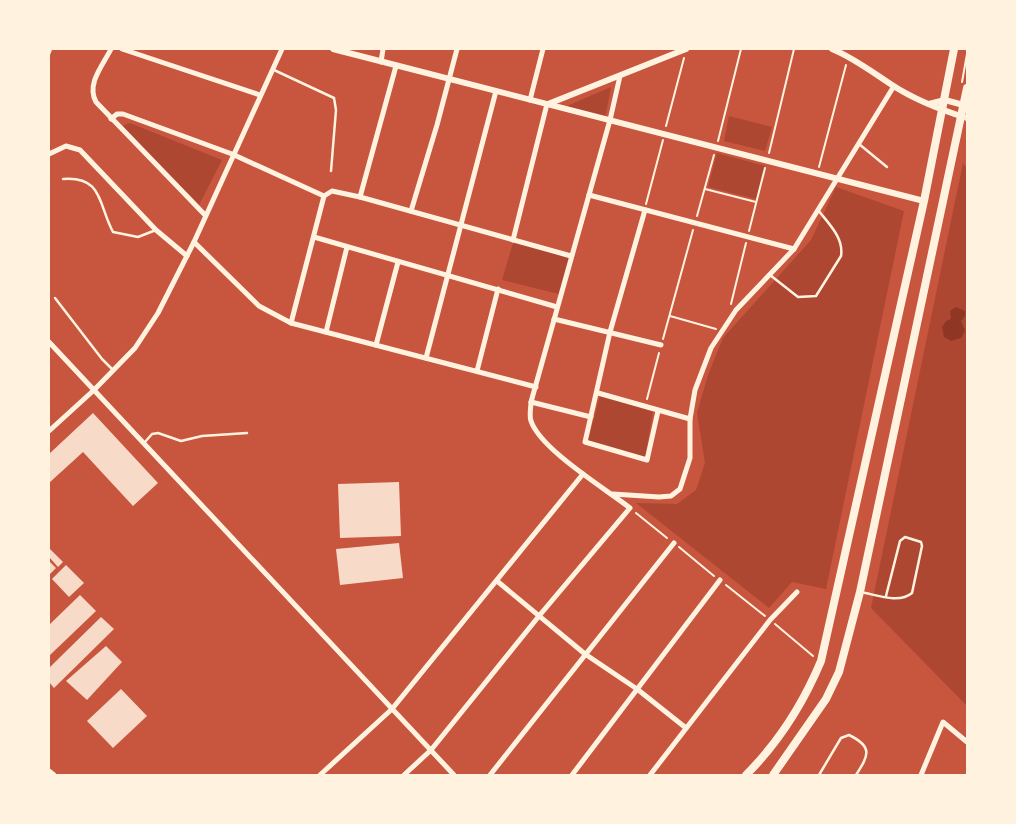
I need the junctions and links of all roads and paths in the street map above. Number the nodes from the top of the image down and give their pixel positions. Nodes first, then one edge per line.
1 (51, 49) edge
2 (111, 49) edge
3 (122, 49) edge
4 (282, 49) edge
5 (333, 49) edge
6 (383, 49) edge
7 (457, 49) edge
8 (542, 49) edge
9 (686, 49) edge
10 (741, 49) edge
11 (794, 49) edge
12 (832, 49) edge
13 (954, 49) edge
14 (49, 54) edge
15 (967, 54) edge
16 (848, 56) junction
17 (684, 58) dead end
18 (381, 62) junction
19 (396, 66) junction
20 (273, 69) junction
21 (620, 76) junction
22 (449, 79) junction
23 (894, 86) junction
24 (967, 88) edge
25 (496, 91) junction
26 (260, 96) junction
27 (530, 100) junction
28 (945, 100) junction
29 (547, 104) junction
30 (929, 104) junction
31 (963, 105) edge
32 (943, 110) junction
33 (964, 117) edge
34 (111, 118) junction
35 (610, 120) junction
36 (664, 134) junction
37 (859, 144) junction
38 (716, 148) junction
39 (49, 154) edge
40 (232, 154) junction
41 (767, 160) junction
42 (887, 166) dead end
43 (331, 171) dead end
44 (818, 173) junction
45 (838, 178) junction
46 (63, 180) dead end
47 (705, 189) junction
48 (589, 195) junction
49 (324, 196) junction
50 (360, 197) junction
51 (924, 200) junction
52 (756, 202) junction
53 (644, 210) junction
54 (818, 210) junction
55 (410, 211) junction
56 (205, 215) junction
57 (695, 223) junction
58 (459, 226) junction
59 (156, 230) junction
60 (314, 237) junction
61 (748, 238) junction
62 (513, 240) junction
63 (194, 242) junction
64 (347, 247) junction
65 (794, 249) junction
66 (187, 256) junction
67 (572, 256) junction
68 (398, 262) junction
69 (447, 274) junction
70 (770, 275) junction
71 (498, 289) junction
72 (55, 298) dead end
73 (557, 306) junction
74 (670, 316) junction
75 (554, 319) junction
76 (727, 322) junction
77 (291, 323) junction
78 (721, 330) junction
79 (326, 332) junction
80 (610, 332) junction
81 (49, 342) edge
82 (376, 345) junction
83 (662, 345) junction
84 (426, 358) junction
85 (112, 369) junction
86 (477, 372) junction
87 (536, 387) junction
88 (94, 390) junction
89 (598, 393) junction
90 (531, 402) junction
91 (645, 406) junction
92 (658, 411) junction
93 (591, 417) junction
94 (690, 419) junction
95 (49, 430) edge
96 (247, 433) dead end
97 (144, 444) junction
98 (583, 474) junction
99 (612, 494) junction
100 (674, 543) dead end
101 (720, 580) dead end
102 (497, 581) junction
103 (796, 592) dead end
104 (860, 592) junction
105 (886, 596) junction
106 (539, 616) junction
107 (585, 654) junction
108 (637, 689) junction
109 (392, 708) junction
110 (686, 728) junction
111 (967, 742) edge
112 (431, 750) junction
113 (49, 771) edge
114 (54, 775) edge
115 (320, 775) edge
116 (404, 775) edge
117 (454, 775) edge
118 (490, 775) edge
119 (572, 775) edge
120 (650, 775) edge
121 (746, 775) edge
122 (774, 775) edge
123 (819, 775) edge
124 (856, 775) edge
125 (921, 775) edge

1 - 14 lane
2 - 34 street
3 - 26 street
4 - 20 street
5 - 18 street
6 - 18 street
7 - 22 street
8 - 27 street
9 - 21 street
10 - 38 path
11 - 41 path
12 - 16 street
13 - 28 main road
15 - 31 path
16 - 23 street
16 - 44 path
17 - 36 path
18 - 19 street
19 - 22 street
19 - 50 street
20 - 26 street
20 - 43 lane
21 - 29 street
21 - 35 street
22 - 25 street
22 - 55 street
23 - 30 street
23 - 37 street
24 - 31 main road
25 - 27 street
25 - 58 street
26 - 40 street
27 - 29 street
28 - 30 street
28 - 31 street
28 - 32 main road
29 - 35 street
29 - 62 street
30 - 32 street
31 - 33 main road
32 - 33 street
32 - 51 main road
33 - 104 main road
34 - 40 street
34 - 56 street
35 - 36 street
35 - 48 street
36 - 38 street
36 - 53 path
37 - 42 lane
37 - 45 street
38 - 41 street
38 - 47 path
39 - 59 street
40 - 49 street
40 - 56 street
41 - 44 street
41 - 52 path
44 - 45 street
45 - 51 street
45 - 54 street
46 - 59 lane
47 - 52 path
47 - 57 path
48 - 53 street
48 - 67 street
49 - 50 street
49 - 60 street
50 - 55 street
51 - 121 main road
52 - 61 path
53 - 57 street
53 - 80 street
54 - 65 street
54 - 70 lane
55 - 58 street
56 - 63 street
57 - 61 street
57 - 74 path
58 - 62 street
58 - 69 street
59 - 66 street
60 - 64 street
60 - 77 street
61 - 65 street
61 - 76 path
62 - 67 street
63 - 66 street
63 - 77 street
64 - 68 street
64 - 79 street
65 - 70 street
66 - 85 street
67 - 73 street
68 - 69 street
68 - 82 street
69 - 71 street
69 - 84 street
70 - 76 street
71 - 73 street
71 - 86 street
72 - 85 lane
73 - 75 street
74 - 78 path
74 - 83 path
75 - 80 street
75 - 87 street
76 - 78 street
77 - 79 street
78 - 94 street
79 - 82 street
80 - 83 street
80 - 89 street
81 - 88 street
82 - 84 street
83 - 91 path
84 - 86 street
85 - 88 street
86 - 87 street
87 - 90 street
88 - 95 street
88 - 97 street
89 - 91 street
89 - 93 street
90 - 93 street
90 - 98 street
91 - 92 street
92 - 93 street
92 - 94 street
94 - 99 street
96 - 97 lane
97 - 109 street
98 - 99 street
98 - 102 street
99 - 106 street
100 - 107 street
101 - 108 street
102 - 106 street
102 - 109 street
103 - 110 street
104 - 105 lane
104 - 122 main road
105 - 105 lane
106 - 107 street
106 - 112 street
107 - 108 street
107 - 118 street
108 - 110 street
108 - 119 street
109 - 112 street
109 - 115 street
110 - 120 street
111 - 125 street
112 - 116 street
112 - 117 street
113 - 114 street
123 - 124 lane

